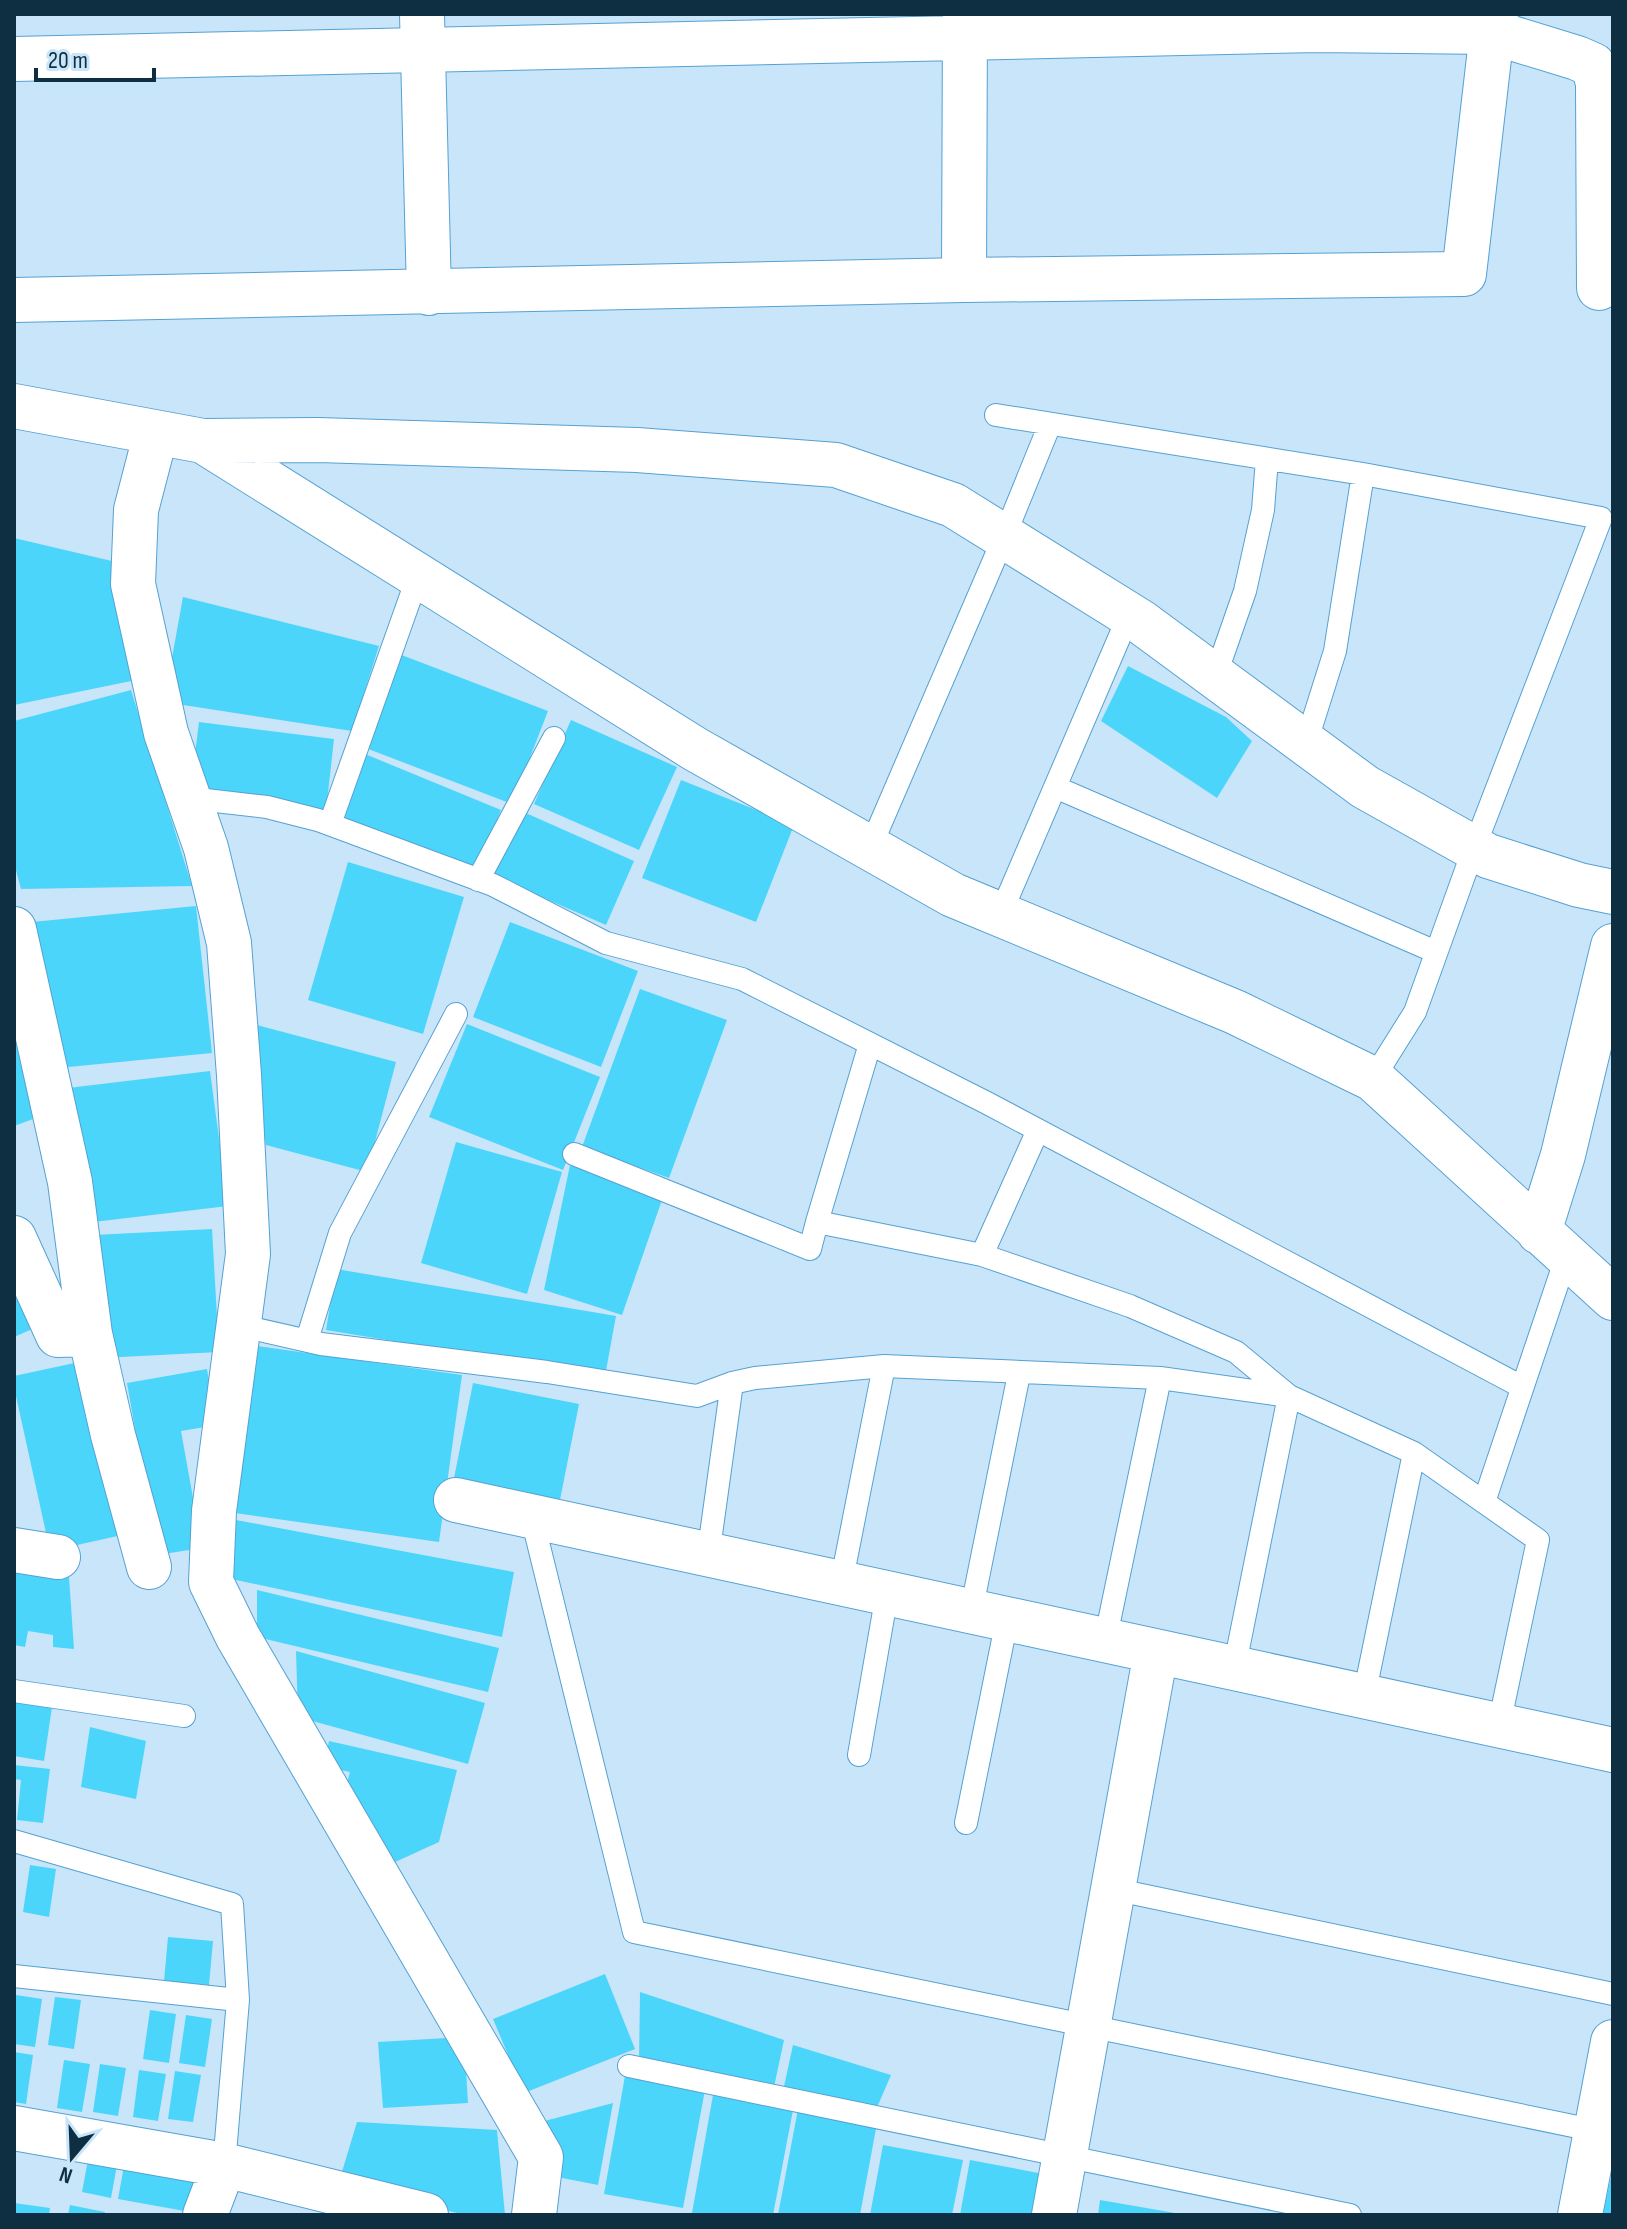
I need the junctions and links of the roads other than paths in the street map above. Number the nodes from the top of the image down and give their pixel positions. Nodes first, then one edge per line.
1 (1383, 22) edge
2 (1494, 23) edge
3 (965, 26) edge
4 (422, 32) edge
5 (14, 59) edge
6 (964, 280) junction
7 (1599, 288) dead end
8 (429, 293) junction
9 (14, 300) edge
10 (14, 406) edge
11 (996, 415) dead end
12 (1050, 424) junction
13 (156, 433) junction
14 (203, 441) junction
15 (1267, 459) junction
16 (1363, 474) junction
17 (1004, 537) junction
18 (418, 576) junction
19 (1129, 615) junction
20 (1215, 677) junction
21 (554, 738) dead end
22 (1306, 743) junction
23 (1055, 787) junction
24 (189, 798) junction
25 (330, 824) junction
26 (870, 848) junction
27 (1474, 848) junction
28 (478, 880) junction
29 (1613, 892) edge
30 (1000, 915) junction
31 (14, 929) edge
32 (1613, 946) edge
33 (1436, 952) junction
34 (456, 1014) dead end
35 (870, 1044) junction
36 (1373, 1079) junction
37 (1038, 1130) junction
38 (574, 1154) dead end
39 (817, 1222) junction
40 (14, 1238) edge
41 (1553, 1245) junction
42 (982, 1255) junction
43 (1613, 1298) edge
44 (238, 1325) junction
45 (90, 1334) junction
46 (307, 1340) junction
47 (884, 1366) junction
48 (1019, 1374) junction
49 (1160, 1378) junction
50 (732, 1383) junction
51 (1522, 1387) junction
52 (1289, 1396) junction
53 (1414, 1453) junction
54 (456, 1500) dead end
55 (1484, 1502) junction
56 (532, 1518) junction
57 (14, 1550) edge
58 (708, 1556) junction
59 (58, 1557) dead end
60 (149, 1567) dead end
61 (841, 1584) junction
62 (887, 1594) junction
63 (989, 1616) junction
64 (1105, 1641) junction
65 (1156, 1652) junction
66 (1234, 1669) junction
67 (14, 1691) edge
68 (1364, 1696) junction
69 (184, 1716) dead end
70 (1499, 1725) junction
71 (1613, 1750) edge
72 (859, 1755) dead end
73 (966, 1823) dead end
74 (14, 1841) edge
75 (1113, 1889) junction
76 (14, 1976) edge
77 (1613, 1994) edge
78 (238, 2000) junction
79 (1088, 2025) junction
80 (1613, 2042) edge
81 (629, 2066) dead end
82 (14, 2128) edge
83 (1604, 2133) edge
84 (1065, 2156) junction
85 (224, 2165) junction
86 (416, 2214) edge
87 (205, 2215) edge
88 (534, 2215) edge
89 (1054, 2215) edge
90 (1350, 2215) edge
91 (1580, 2215) edge

1 - 2 street
1 - 3 street
2 - 6 street
2 - 7 street
3 - 4 street
3 - 6 street
4 - 5 street
4 - 8 street
6 - 8 street
8 - 9 street
10 - 13 street
11 - 12 lane
12 - 15 lane
12 - 17 lane
13 - 14 street
13 - 24 street
14 - 17 street
14 - 18 street
15 - 16 lane
15 - 20 lane
16 - 22 lane
16 - 27 lane
17 - 19 street
17 - 26 lane
18 - 25 lane
18 - 26 street
19 - 20 street
19 - 23 lane
20 - 22 street
21 - 28 lane
22 - 27 street
23 - 30 lane
23 - 33 lane
24 - 25 lane
24 - 44 street
25 - 28 lane
26 - 30 street
27 - 29 street
27 - 33 lane
28 - 35 lane
30 - 36 street
31 - 45 street
32 - 41 street
33 - 36 lane
34 - 46 lane
35 - 37 lane
35 - 39 lane
36 - 41 street
37 - 42 lane
37 - 51 lane
38 - 39 lane
39 - 42 lane
40 - 45 street
41 - 43 street
41 - 51 lane
42 - 52 lane
44 - 46 lane
44 - 88 street
45 - 60 street
46 - 50 lane
47 - 48 lane
47 - 50 lane
47 - 61 lane
48 - 49 lane
48 - 63 lane
49 - 52 lane
49 - 64 lane
50 - 58 lane
51 - 55 lane
52 - 53 lane
52 - 66 lane
53 - 55 lane
53 - 68 lane
54 - 56 street
55 - 70 lane
56 - 58 street
56 - 79 lane
57 - 59 street
58 - 61 street
61 - 62 street
62 - 63 street
62 - 72 lane
63 - 64 street
63 - 73 lane
64 - 65 street
65 - 66 street
65 - 75 street
66 - 68 street
67 - 69 lane
68 - 70 street
70 - 71 street
74 - 78 lane
75 - 77 lane
75 - 79 street
76 - 78 lane
78 - 85 lane
79 - 83 lane
79 - 84 street
80 - 83 street
81 - 84 lane
82 - 85 street
83 - 91 street
84 - 89 street
84 - 90 lane
85 - 86 street
85 - 87 street

